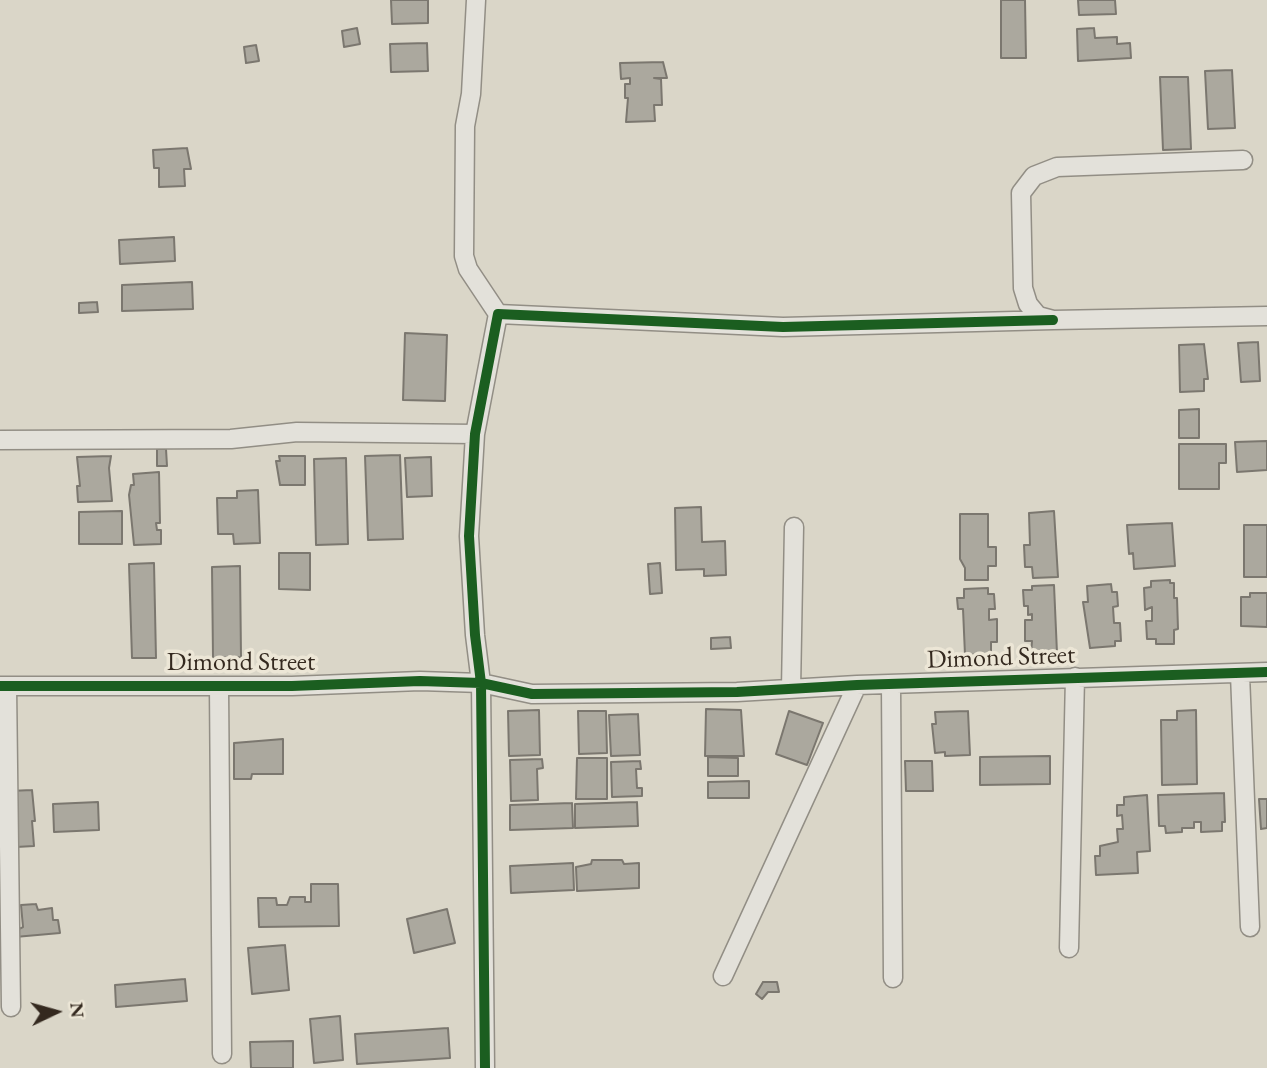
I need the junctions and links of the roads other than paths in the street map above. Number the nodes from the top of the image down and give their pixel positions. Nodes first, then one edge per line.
1 (476, 0) edge
2 (1243, 160) dead end
3 (498, 314) junction
4 (1267, 316) edge
5 (1053, 320) junction
6 (475, 434) junction
7 (0, 440) edge
8 (794, 527) dead end
9 (1267, 673) edge
10 (1240, 674) junction
11 (1075, 677) junction
12 (481, 683) junction
13 (857, 685) junction
14 (891, 685) junction
15 (4, 686) edge
16 (219, 687) junction
17 (792, 689) junction
18 (1250, 927) dead end
19 (1069, 948) dead end
20 (723, 976) dead end
21 (892, 978) dead end
22 (11, 1007) dead end
23 (222, 1054) dead end
24 (485, 1068) edge

1 - 3 street
2 - 5 street
3 - 5 street
3 - 6 street
4 - 5 street
6 - 7 street
6 - 12 street
8 - 17 street
9 - 10 street, Dimond Street
10 - 11 street, Dimond Street
10 - 18 street
11 - 14 street, Dimond Street
11 - 19 street
12 - 16 street, Dimond Street
12 - 17 street, Dimond Street
12 - 24 street
13 - 14 street, Dimond Street
13 - 17 street, Dimond Street
13 - 20 street
14 - 21 street
15 - 16 street, Dimond Street
15 - 22 street
16 - 23 street

